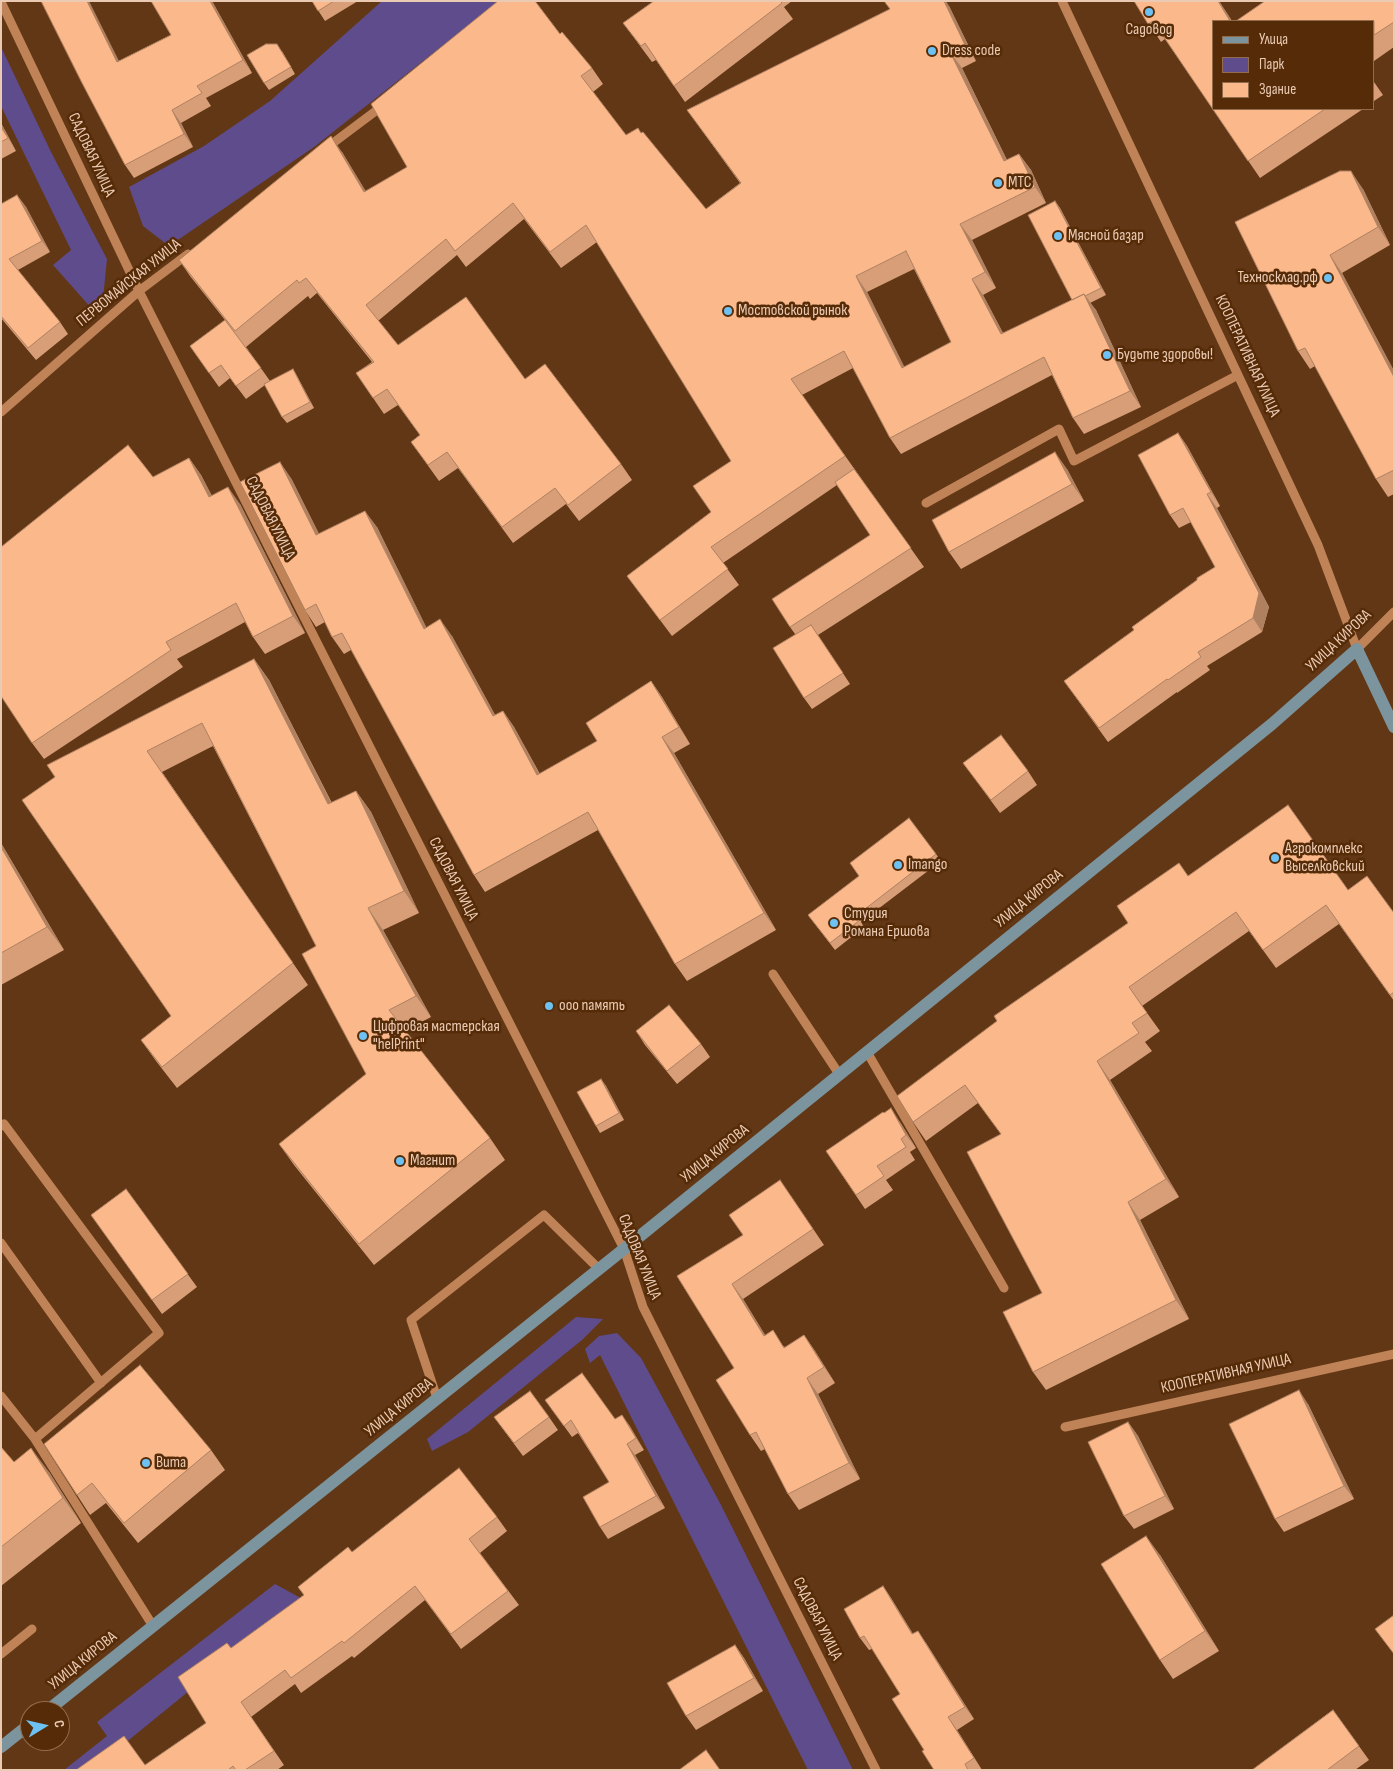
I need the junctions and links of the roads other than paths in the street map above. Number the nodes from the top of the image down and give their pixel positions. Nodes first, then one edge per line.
1 (1062, 1) edge
2 (1, 2) edge
3 (393, 98) edge
4 (322, 152) edge
5 (194, 249) edge
6 (139, 291) junction
7 (1238, 375) junction
8 (1, 412) edge
9 (926, 503) dead end
10 (1394, 612) edge
11 (1357, 649) junction
12 (1394, 728) edge
13 (773, 974) dead end
14 (867, 1052) junction
15 (839, 1074) junction
16 (1, 1126) edge
17 (1, 1243) edge
18 (624, 1249) junction
19 (598, 1269) junction
20 (1004, 1288) dead end
21 (1394, 1354) edge
22 (101, 1383) junction
23 (1, 1396) edge
24 (438, 1398) junction
25 (1065, 1426) dead end
26 (35, 1439) junction
27 (153, 1626) junction
28 (32, 1629) dead end
29 (1, 1654) edge
30 (59, 1701) edge
31 (20, 1732) edge
32 (1, 1747) edge
33 (876, 1770) edge

1 - 7 street, КООПЕРАТИВНАЯ УЛИЦА
2 - 6 street, САДОВАЯ УЛИЦА
3 - 4 street
5 - 6 street, ПЕРВОМАЙСКАЯ УЛИЦА
6 - 8 street, ПЕРВОМАЙСКАЯ УЛИЦА
6 - 18 street, САДОВАЯ УЛИЦА
7 - 9 street
7 - 11 street, КООПЕРАТИВНАЯ УЛИЦА
10 - 11 street, УЛИЦА КИРОВА
11 - 12 main road, КООПЕРАТИВНАЯ УЛИЦА
11 - 14 main road, УЛИЦА КИРОВА
13 - 15 street
14 - 15 main road, УЛИЦА КИРОВА
14 - 20 street
15 - 18 main road, УЛИЦА КИРОВА
16 - 22 street
17 - 22 street
18 - 19 main road, УЛИЦА КИРОВА
18 - 33 street, САДОВАЯ УЛИЦА
19 - 24 main road, УЛИЦА КИРОВА
19 - 24 street
21 - 25 street, КООПЕРАТИВНАЯ УЛИЦА
22 - 26 street
23 - 26 street
24 - 27 main road, УЛИЦА КИРОВА
26 - 27 street
27 - 30 main road, УЛИЦА КИРОВА
28 - 29 street
31 - 32 main road

